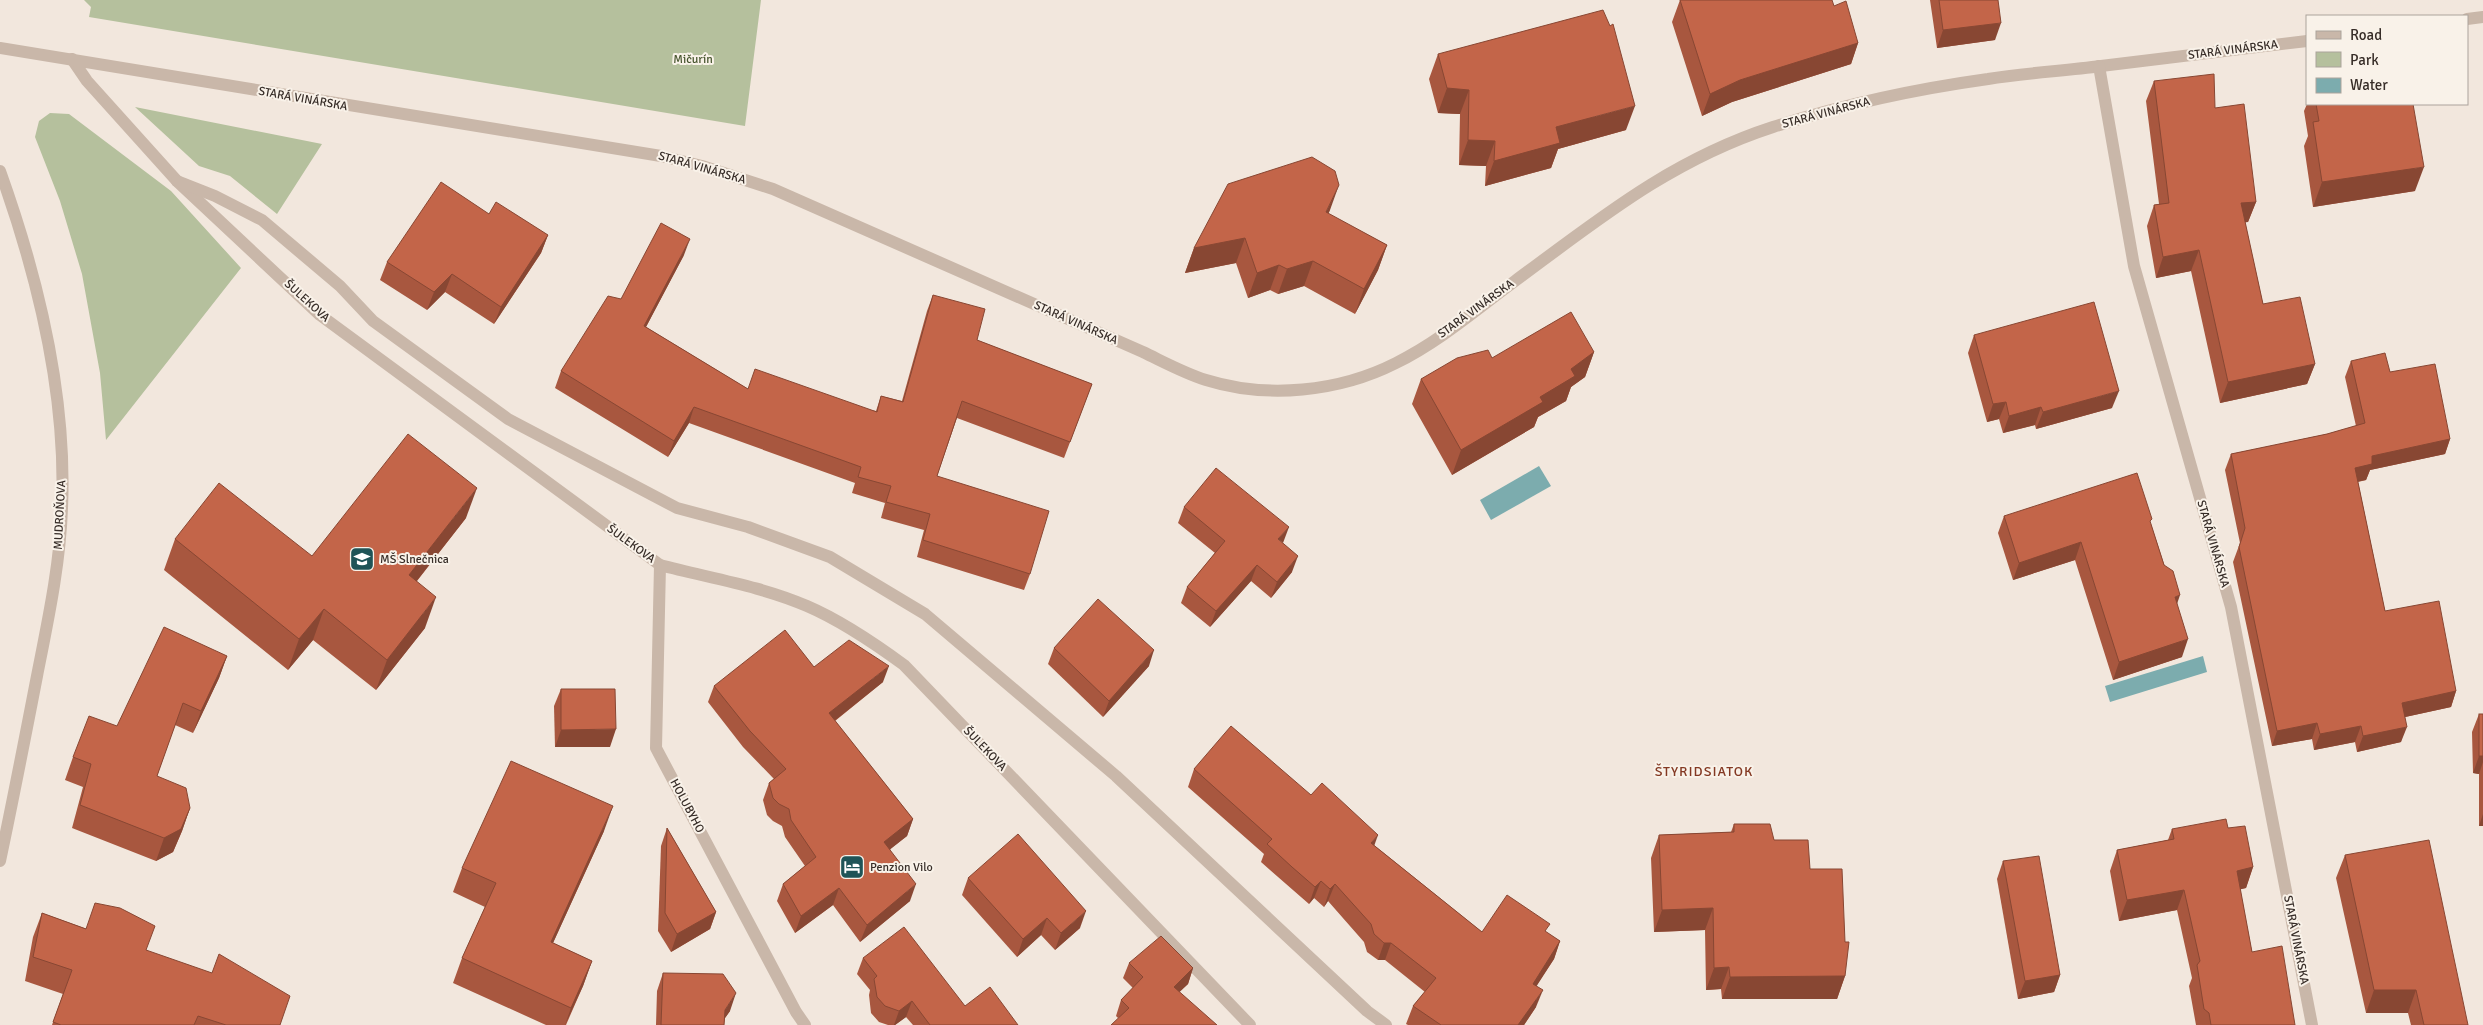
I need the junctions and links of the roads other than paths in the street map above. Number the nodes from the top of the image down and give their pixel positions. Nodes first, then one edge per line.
1 (2483, 17) edge
2 (2468, 19) edge
3 (2306, 41) edge
4 (0, 48) edge
5 (72, 59) junction
6 (2100, 66) junction
7 (0, 171) edge
8 (177, 181) junction
9 (660, 565) junction
10 (0, 861) edge
11 (805, 1025) edge
12 (1250, 1025) edge
13 (1386, 1025) edge
14 (2312, 1025) edge

1 - 2 street
3 - 6 street, STARÁ VINÁRSKA
4 - 5 street, STARÁ VINÁRSKA
5 - 6 street, STARÁ VINÁRSKA
5 - 8 street, ŠULEKOVA
6 - 14 street, STARÁ VINÁRSKA
7 - 10 street, MUDROŇOVA
8 - 9 street, ŠULEKOVA
8 - 13 street
9 - 11 street, HOLUBYHO
9 - 12 street, ŠULEKOVA

